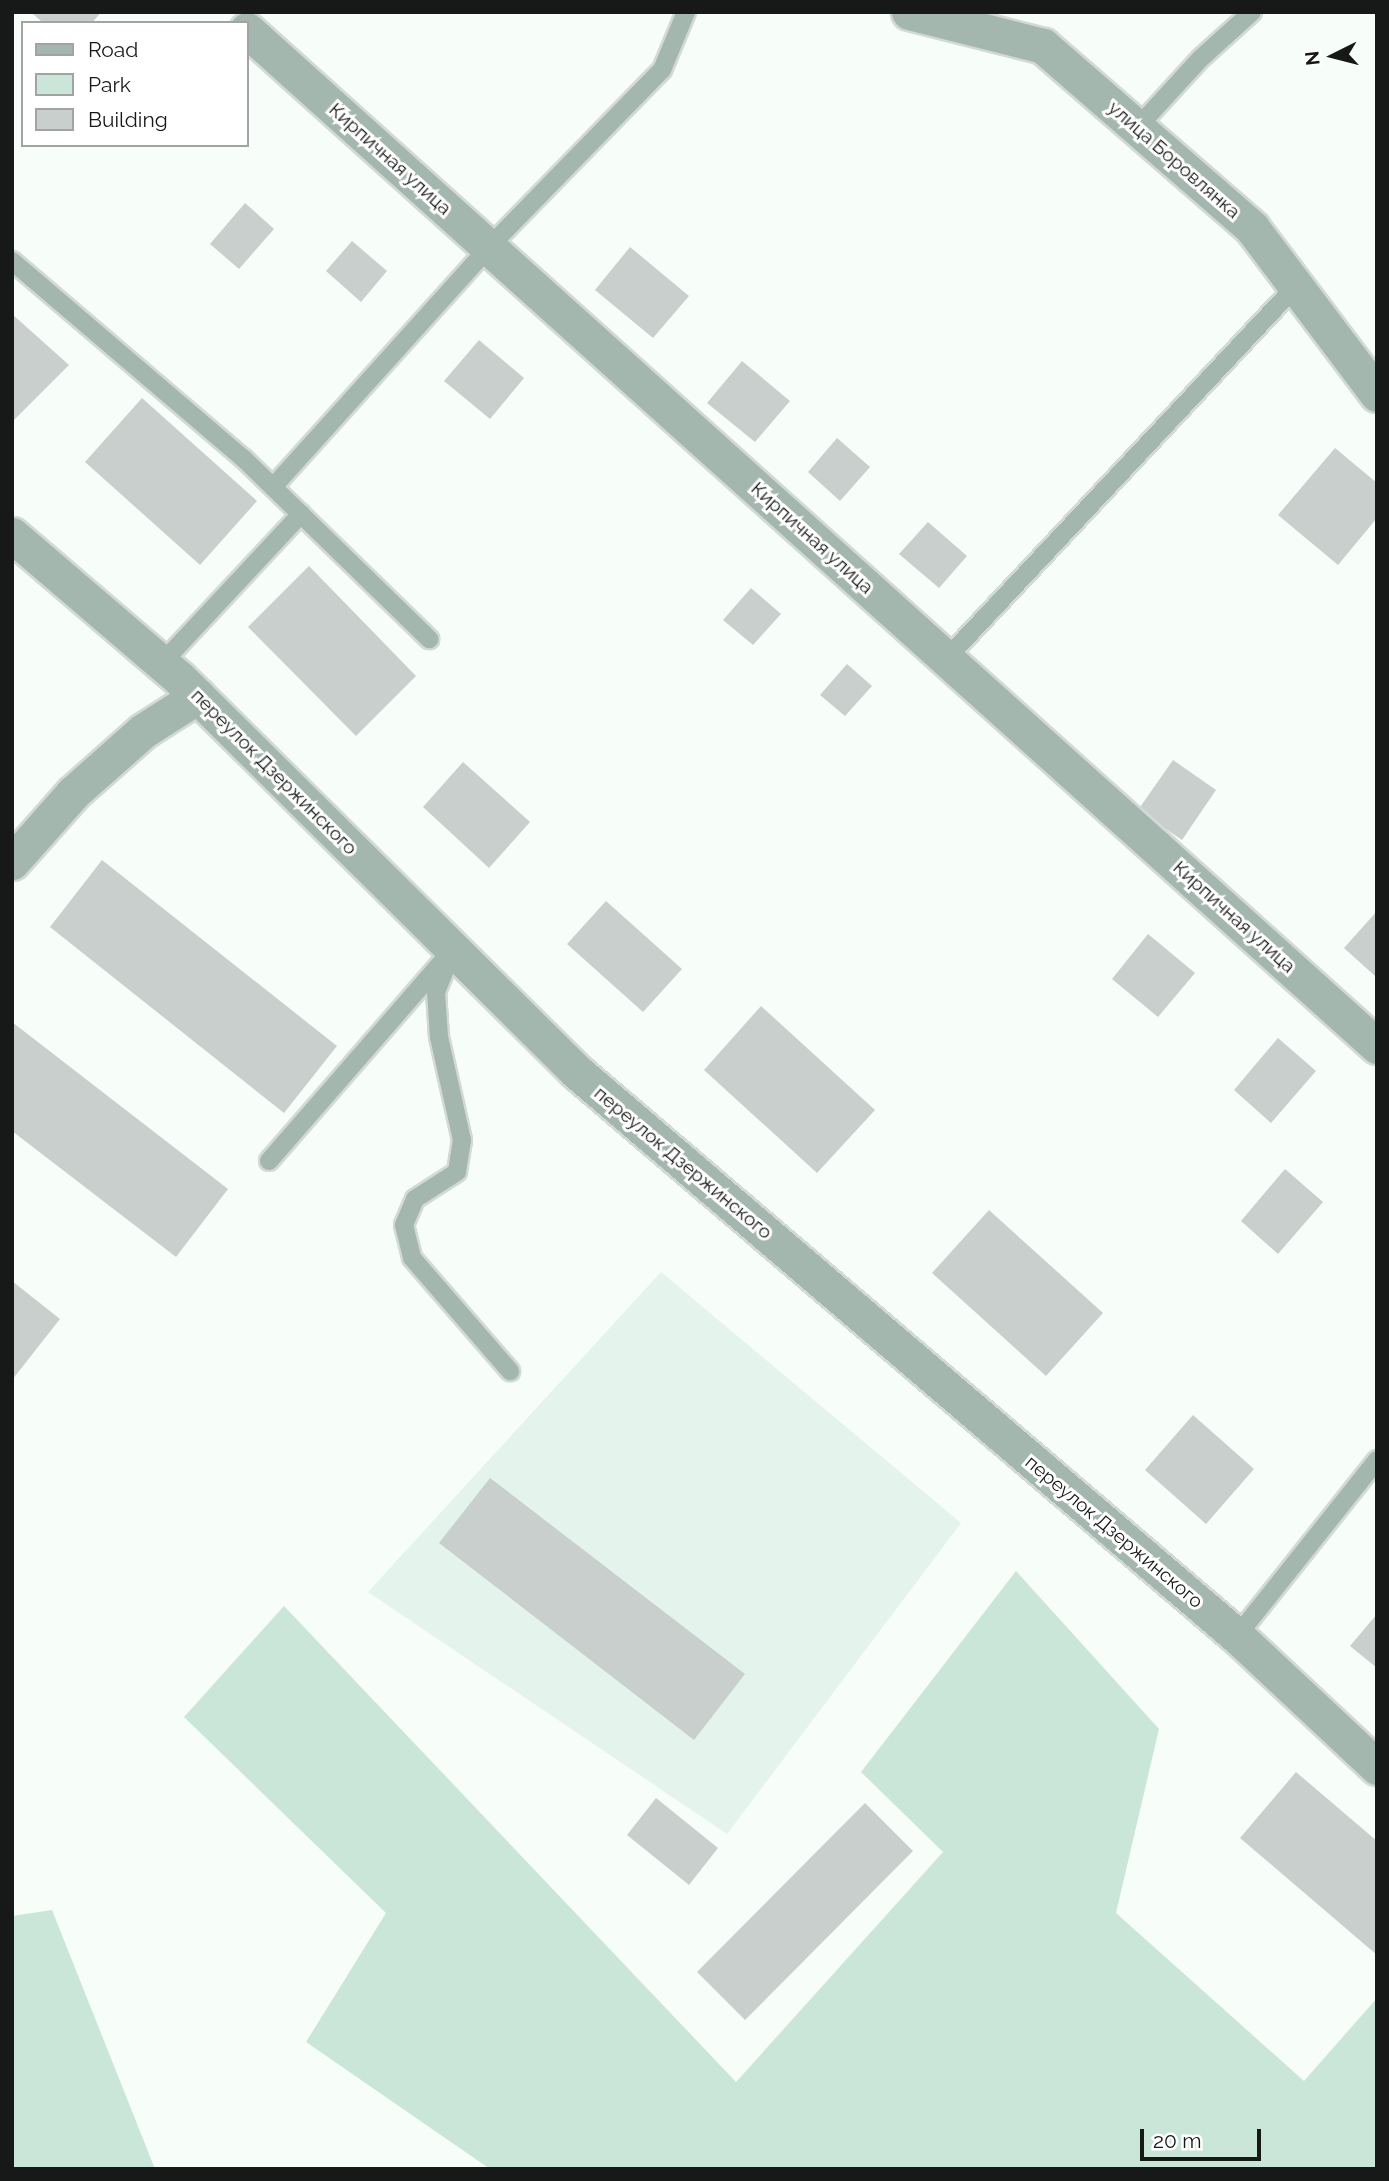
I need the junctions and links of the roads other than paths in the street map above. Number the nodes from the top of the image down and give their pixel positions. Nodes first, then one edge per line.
1 (686, 12) edge
2 (909, 12) edge
3 (1252, 12) edge
4 (248, 31) edge
5 (1137, 128) junction
6 (488, 248) junction
7 (12, 261) edge
8 (1295, 287) junction
9 (1377, 394) edge
10 (273, 487) junction
11 (301, 514) junction
12 (12, 535) edge
13 (429, 639) dead end
14 (946, 659) junction
15 (162, 663) junction
16 (198, 696) junction
17 (12, 862) edge
18 (453, 950) junction
19 (1377, 1046) edge
20 (269, 1161) dead end
21 (510, 1371) dead end
22 (1377, 1460) edge
23 (1237, 1636) junction
24 (1377, 1767) edge

1 - 6 lane
2 - 5 street, улица Боровлянка
3 - 5 lane
4 - 6 street, Кирпичная улица
5 - 8 street, улица Боровлянка
6 - 10 lane
6 - 14 street, Кирпичная улица
7 - 10 lane
8 - 9 street, улица Боровлянка
8 - 14 lane
10 - 11 lane
11 - 13 lane
11 - 15 lane
12 - 15 street, переулок Дзержинского
14 - 19 street, Кирпичная улица
15 - 16 street, переулок Дзержинского
16 - 17 street
16 - 18 street, переулок Дзержинского
18 - 20 lane
18 - 21 lane
18 - 23 street, переулок Дзержинского
22 - 23 lane
23 - 24 street, переулок Дзержинского

